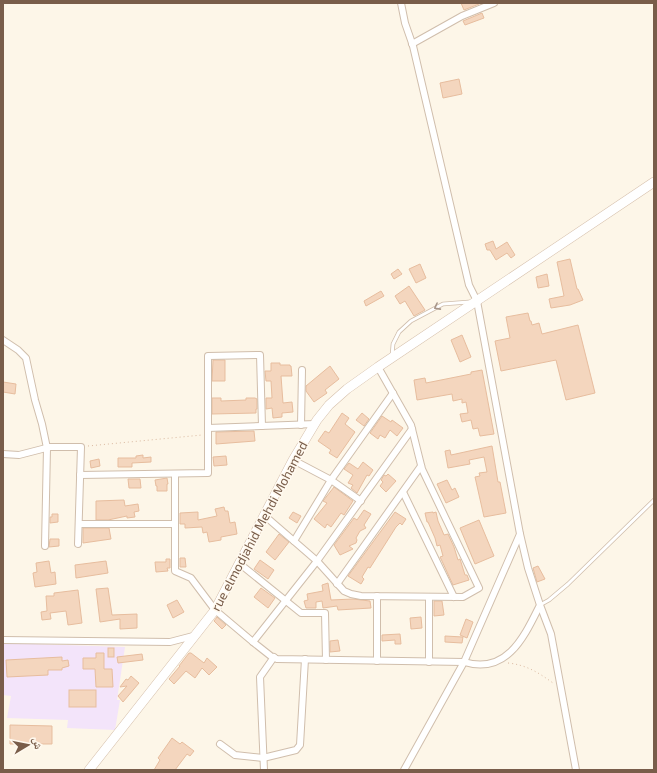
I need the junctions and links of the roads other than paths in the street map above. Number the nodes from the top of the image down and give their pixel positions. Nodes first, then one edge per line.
1 (401, 3) edge
2 (494, 3) edge
3 (412, 44) junction
4 (654, 182) edge
5 (476, 302) junction
6 (3, 340) edge
7 (391, 358) junction
8 (378, 367) junction
9 (302, 370) dead end
10 (393, 393) junction
11 (315, 424) junction
12 (301, 425) junction
13 (262, 426) junction
14 (412, 429) junction
15 (208, 431) junction
16 (47, 448) junction
17 (3, 454) edge
18 (293, 460) junction
19 (421, 466) junction
20 (175, 474) junction
21 (80, 475) junction
22 (331, 480) junction
23 (403, 492) junction
24 (654, 500) edge
25 (361, 501) junction
26 (265, 516) junction
27 (79, 524) junction
28 (175, 524) junction
29 (520, 534) junction
30 (294, 541) junction
31 (78, 544) dead end
32 (45, 546) dead end
33 (317, 561) junction
34 (240, 564) junction
35 (336, 584) junction
36 (377, 596) junction
37 (429, 597) junction
38 (454, 597) junction
39 (285, 602) junction
40 (540, 605) junction
41 (215, 610) junction
42 (195, 636) junction
43 (3, 640) edge
44 (253, 642) junction
45 (274, 658) junction
46 (306, 659) junction
47 (326, 660) junction
48 (377, 661) junction
49 (429, 662) junction
50 (464, 662) junction
51 (220, 744) dead end
52 (263, 758) junction
53 (90, 770) edge
54 (264, 770) edge
55 (404, 770) edge
56 (576, 770) edge

1 - 3 street
2 - 3 street
3 - 5 street
4 - 5 main road, rue elmodjahid Mehdi Mohamed
5 - 7 main road, rue elmodjahid Mehdi Mohamed
5 -> 7 lane
5 - 29 street
6 - 16 street
7 - 8 main road, rue elmodjahid Mehdi Mohamed
8 - 10 street
8 - 11 main road, rue elmodjahid Mehdi Mohamed
9 - 12 street
10 - 14 street
10 - 22 street
11 - 12 street
11 - 18 main road, rue elmodjahid Mehdi Mohamed
12 - 13 street
13 - 15 street
13 - 15 street
14 - 19 street
14 - 25 street
15 - 20 street
16 - 17 street
16 - 21 street
16 - 32 street
18 - 22 street
18 - 26 main road, rue elmodjahid Mehdi Mohamed
19 - 23 street
19 - 38 street
20 - 21 street
20 - 28 street
21 - 27 street
22 - 25 street
22 - 30 street
23 - 35 street
23 - 38 street
24 - 40 lane
25 - 33 street
26 - 30 street
26 - 34 main road, rue elmodjahid Mehdi Mohamed
27 - 28 street
27 - 31 street
28 - 41 street
29 - 40 street
29 - 50 street
30 - 33 street
33 - 35 street
33 - 39 street
34 - 39 street
34 - 41 main road, rue elmodjahid Mehdi Mohamed
35 - 36 street
36 - 37 street
36 - 48 street
37 - 38 street
37 - 49 street
39 - 44 street
39 - 47 street
40 - 50 street
40 - 56 street
41 - 42 main road, rue elmodjahid Mehdi Mohamed
41 - 44 street
42 - 43 street
42 - 53 main road, rue elmodjahid Mehdi Mohamed
44 - 45 street
45 - 46 street
45 - 52 street
46 - 47 street
46 - 52 street
47 - 48 street
48 - 49 street
49 - 50 street
50 - 55 street
51 - 52 street
52 - 54 street

